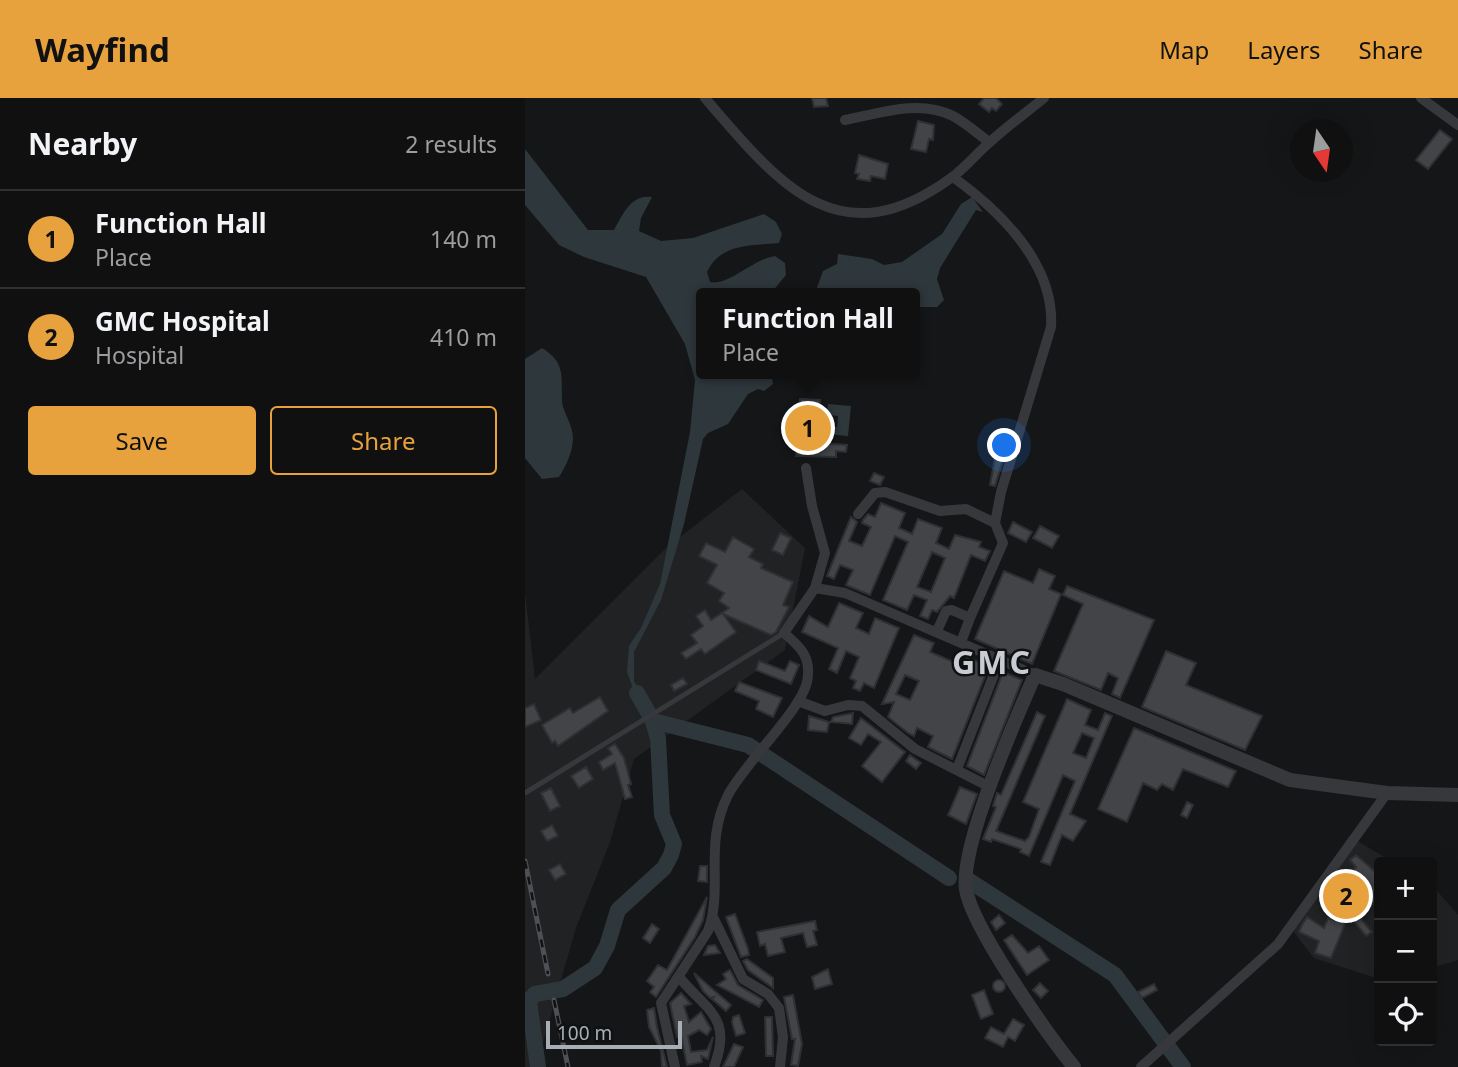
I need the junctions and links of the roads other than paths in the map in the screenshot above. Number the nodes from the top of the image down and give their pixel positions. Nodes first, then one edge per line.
1 (705, 98) edge
2 (1044, 98) edge
3 (1421, 98) edge
4 (845, 120) dead end
5 (1458, 125) edge
6 (989, 142) junction
7 (953, 177) junction
8 (806, 468) dead end
9 (858, 514) dead end
10 (995, 523) junction
11 (815, 588) junction
12 (970, 618) junction
13 (937, 631) junction
14 (784, 633) junction
15 (961, 642) junction
16 (1000, 659) junction
17 (1035, 675) junction
18 (798, 701) junction
19 (957, 769) junction
20 (990, 786) junction
21 (525, 793) edge
22 (1387, 793) junction
23 (1458, 795) edge
24 (713, 917) junction
25 (679, 977) junction
26 (675, 1067) edge
27 (714, 1067) edge
28 (780, 1067) edge
29 (1074, 1067) edge
30 (1141, 1067) edge

1 - 7 street
2 - 6 street
3 - 5 street
4 - 6 street
6 - 7 street
7 - 10 street
8 - 11 street
9 - 10 street
10 - 12 street
11 - 13 street
11 - 14 street
12 - 13 street
12 - 15 street
13 - 15 street
14 - 18 street
14 - 21 lane
15 - 16 street
16 - 17 street
16 - 19 street
17 - 20 street
17 - 22 street
18 - 19 street
18 - 24 street
19 - 20 street
20 - 29 street
22 - 23 street
22 - 30 street
24 - 25 street
24 - 28 street
25 - 26 street
25 - 27 street

